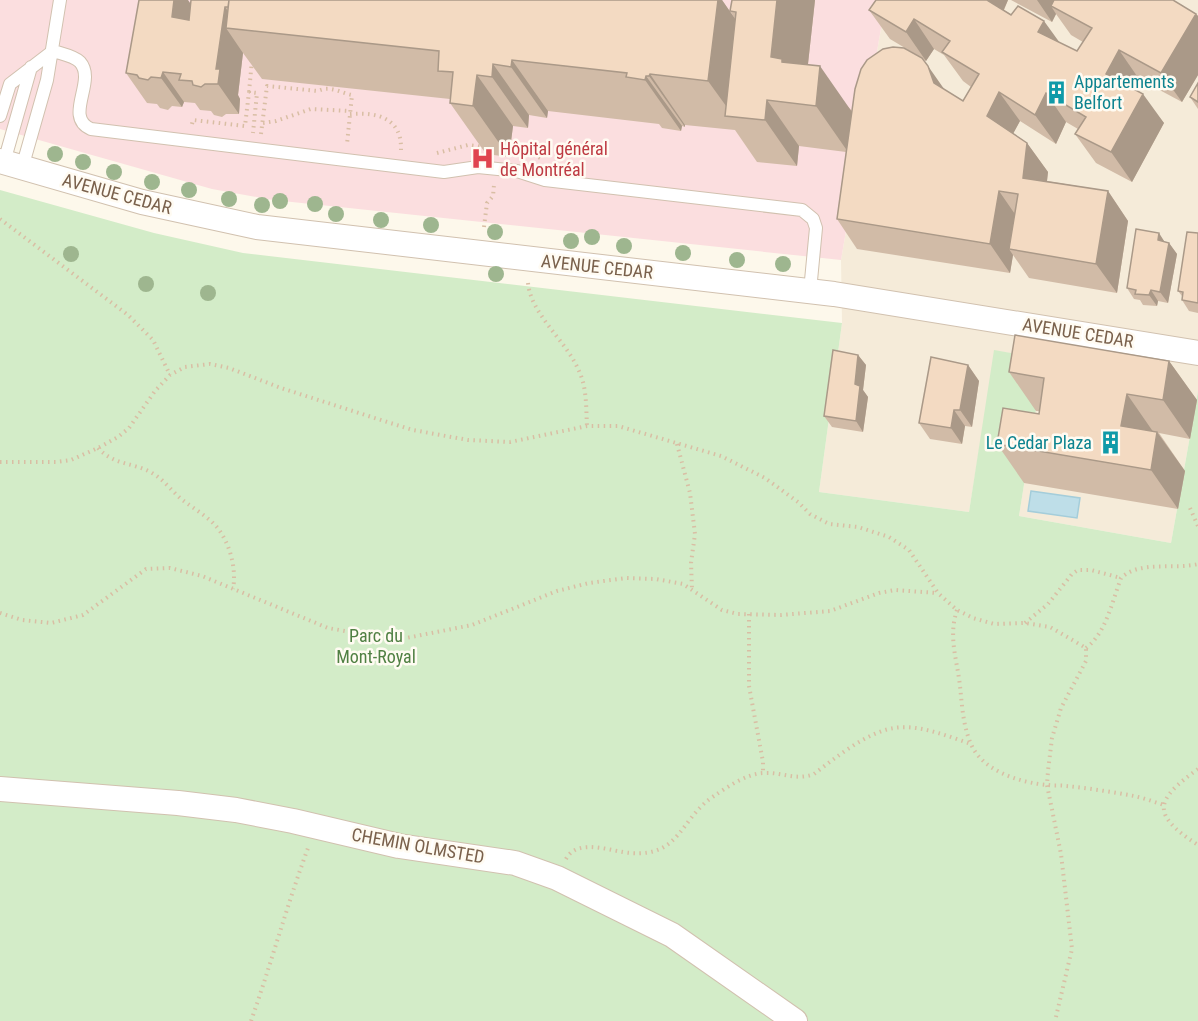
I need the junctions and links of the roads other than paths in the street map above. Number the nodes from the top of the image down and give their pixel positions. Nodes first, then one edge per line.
1 (60, 0) edge
2 (53, 51) junction
3 (31, 67) junction
4 (0, 116) edge
5 (9, 164) edge
6 (810, 291) junction
7 (1198, 353) edge
8 (0, 789) edge
9 (795, 1021) edge

1 - 2 lane
2 - 3 lane
2 - 5 lane
2 - 6 lane
3 - 4 lane
3 - 5 lane
5 - 6 street, AVENUE CEDAR
6 - 7 street, AVENUE CEDAR
8 - 9 street, CHEMIN OLMSTED

